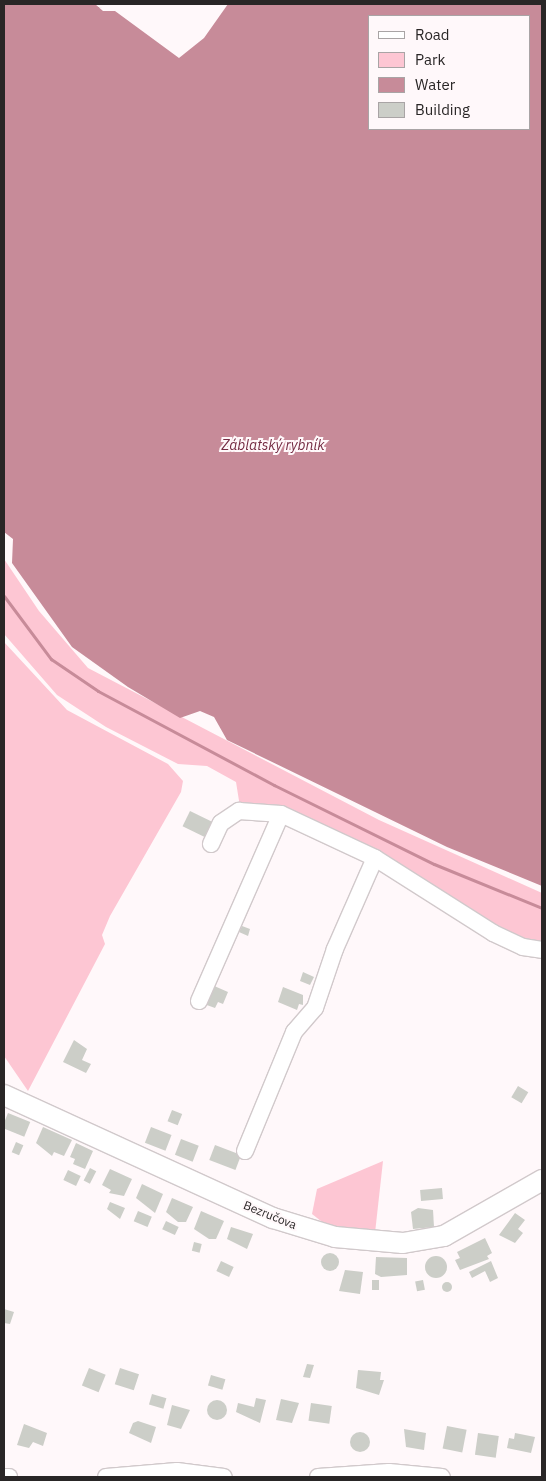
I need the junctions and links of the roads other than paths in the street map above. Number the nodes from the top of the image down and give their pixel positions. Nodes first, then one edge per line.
1 (281, 814) junction
2 (211, 844) dead end
3 (375, 858) junction
4 (542, 950) edge
5 (199, 1000) dead end
6 (4, 1095) edge
7 (245, 1151) dead end
8 (542, 1180) edge
9 (4, 1477) edge
10 (9, 1477) edge
11 (106, 1477) edge
12 (224, 1477) edge
13 (318, 1477) edge
14 (442, 1477) edge

1 - 2 street
1 - 3 street
1 - 5 street
3 - 4 street
3 - 7 street
6 - 8 main road, Bezručova
9 - 10 street
11 - 12 street
13 - 14 street

